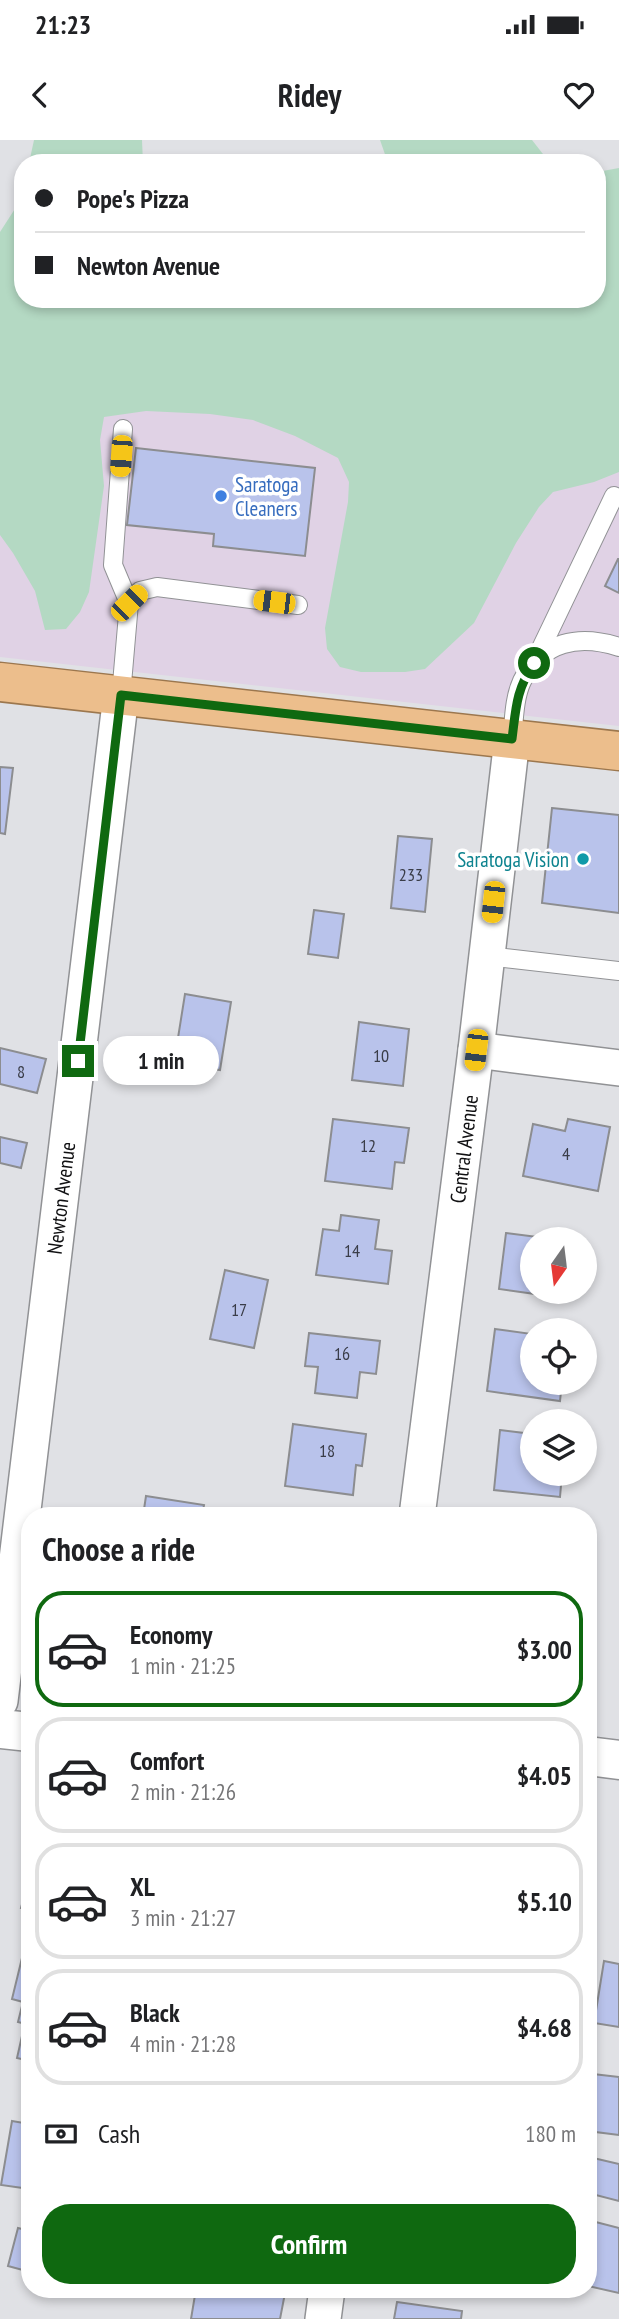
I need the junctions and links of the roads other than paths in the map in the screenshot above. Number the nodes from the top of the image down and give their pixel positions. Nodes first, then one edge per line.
1 (123, 429) dead end
2 (614, 496) dead end
3 (129, 603) junction
4 (298, 605) dead end
5 (619, 647) edge
6 (534, 663) junction
7 (0, 682) edge
8 (121, 695) junction
9 (512, 739) junction
10 (619, 751) edge
11 (487, 956) junction
12 (619, 971) edge
13 (476, 1050) junction
14 (619, 1068) edge
15 (23, 1507) edge
16 (419, 1507) edge
17 (21, 1526) edge
18 (0, 1701) edge
19 (0, 1729) edge
20 (21, 1731) edge
21 (597, 1757) edge
22 (619, 1760) edge
23 (326, 2298) edge
24 (323, 2319) edge

1 - 3 lane
2 - 6 lane
3 - 4 lane
3 - 8 lane
5 - 6 lane
6 - 9 lane
7 - 8 highway
8 - 9 highway
8 - 15 street, Newton Avenue
9 - 10 highway
9 - 11 street, Central Avenue
11 - 12 lane
11 - 13 street, Central Avenue
13 - 14 street
13 - 16 street, Central Avenue
17 - 18 street, Newton Avenue
19 - 20 street
21 - 22 street
23 - 24 street

